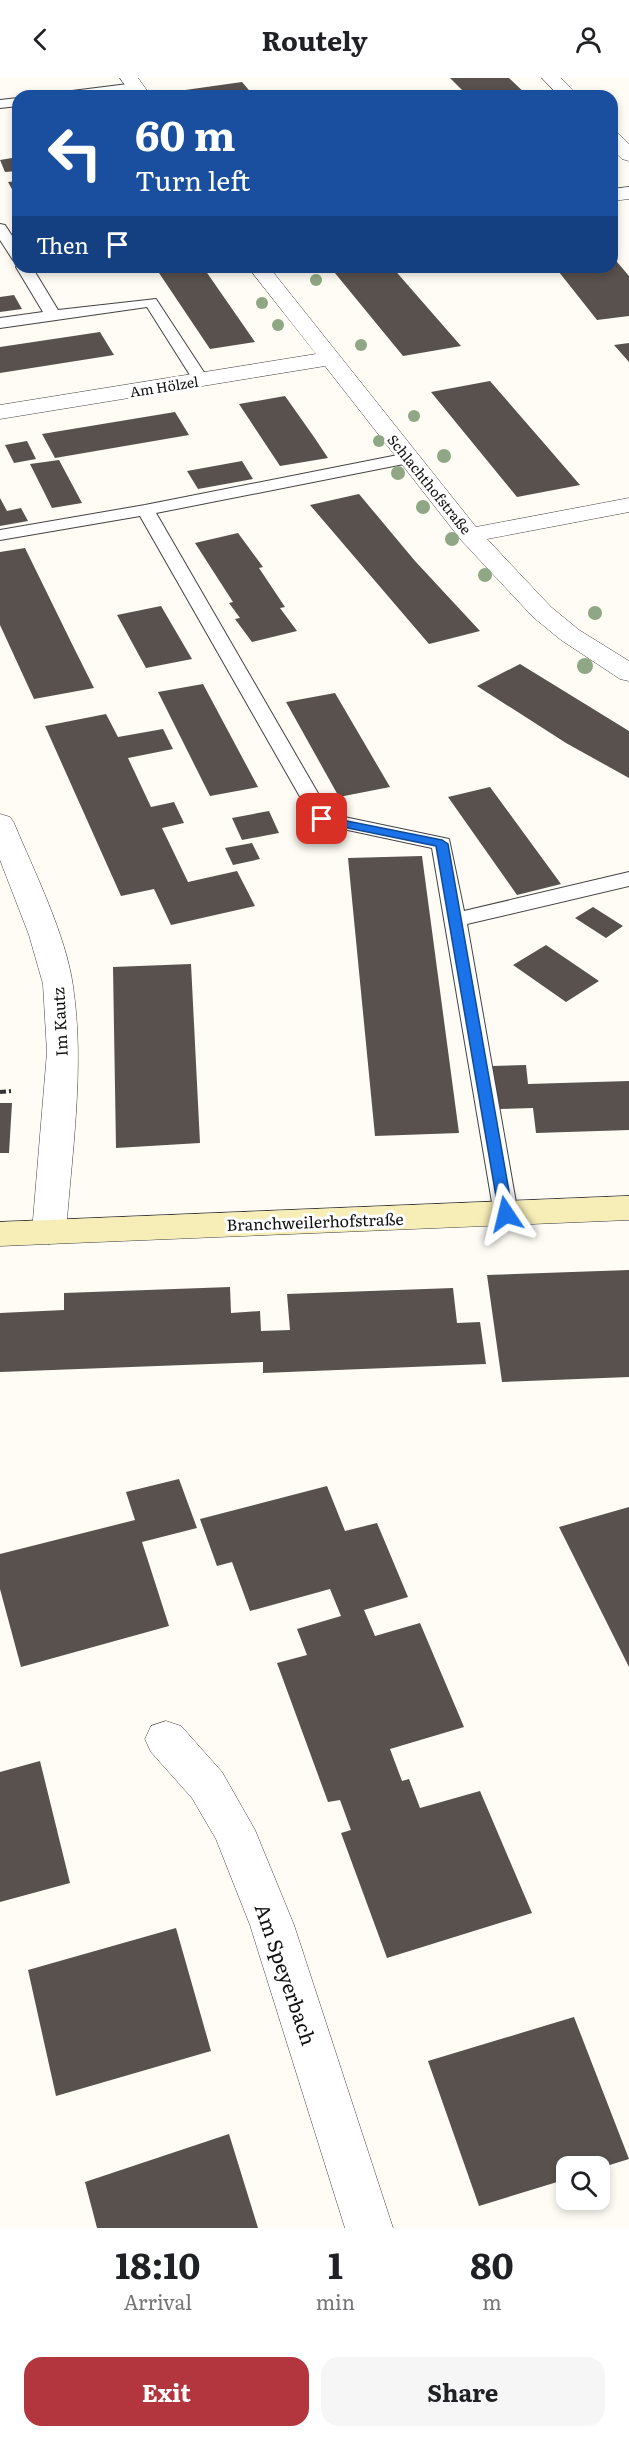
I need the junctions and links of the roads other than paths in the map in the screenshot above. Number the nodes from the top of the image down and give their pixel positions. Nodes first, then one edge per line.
1 (551, 78) edge
2 (135, 84) edge
3 (100, 90) edge
4 (563, 90) edge
5 (618, 144) edge
6 (629, 155) edge
7 (0, 228) edge
8 (12, 247) edge
9 (28, 273) edge
10 (263, 273) edge
11 (52, 314) junction
12 (0, 323) edge
13 (329, 359) junction
14 (201, 380) junction
15 (0, 412) edge
16 (408, 458) junction
17 (629, 505) edge
18 (145, 510) junction
19 (0, 535) edge
20 (470, 535) junction
21 (629, 673) edge
22 (0, 823) edge
23 (629, 879) edge
24 (455, 920) junction
25 (629, 1208) edge
26 (506, 1214) junction
27 (50, 1232) junction
28 (0, 1234) edge
29 (166, 1739) dead end
30 (369, 2228) edge

1 - 4 street
2 - 3 lane
5 - 6 street
7 - 8 lane
9 - 11 lane
10 - 13 street, Schlachthofstraße
11 - 12 lane
11 - 14 lane
13 - 14 street, Am Hölzel
13 - 16 street, Schlachthofstraße
14 - 15 street, Am Hölzel
16 - 18 lane
16 - 20 street, Schlachthofstraße
17 - 20 street
18 - 19 lane
18 - 24 lane
20 - 21 street, Schlachthofstraße
22 - 27 street, Im Kautz
23 - 24 lane
24 - 26 lane
25 - 26 street, Branchweilerhofstraße
26 - 27 street, Branchweilerhofstraße
27 - 28 street, Branchweilerhofstraße
29 - 30 street, Am Speyerbach

